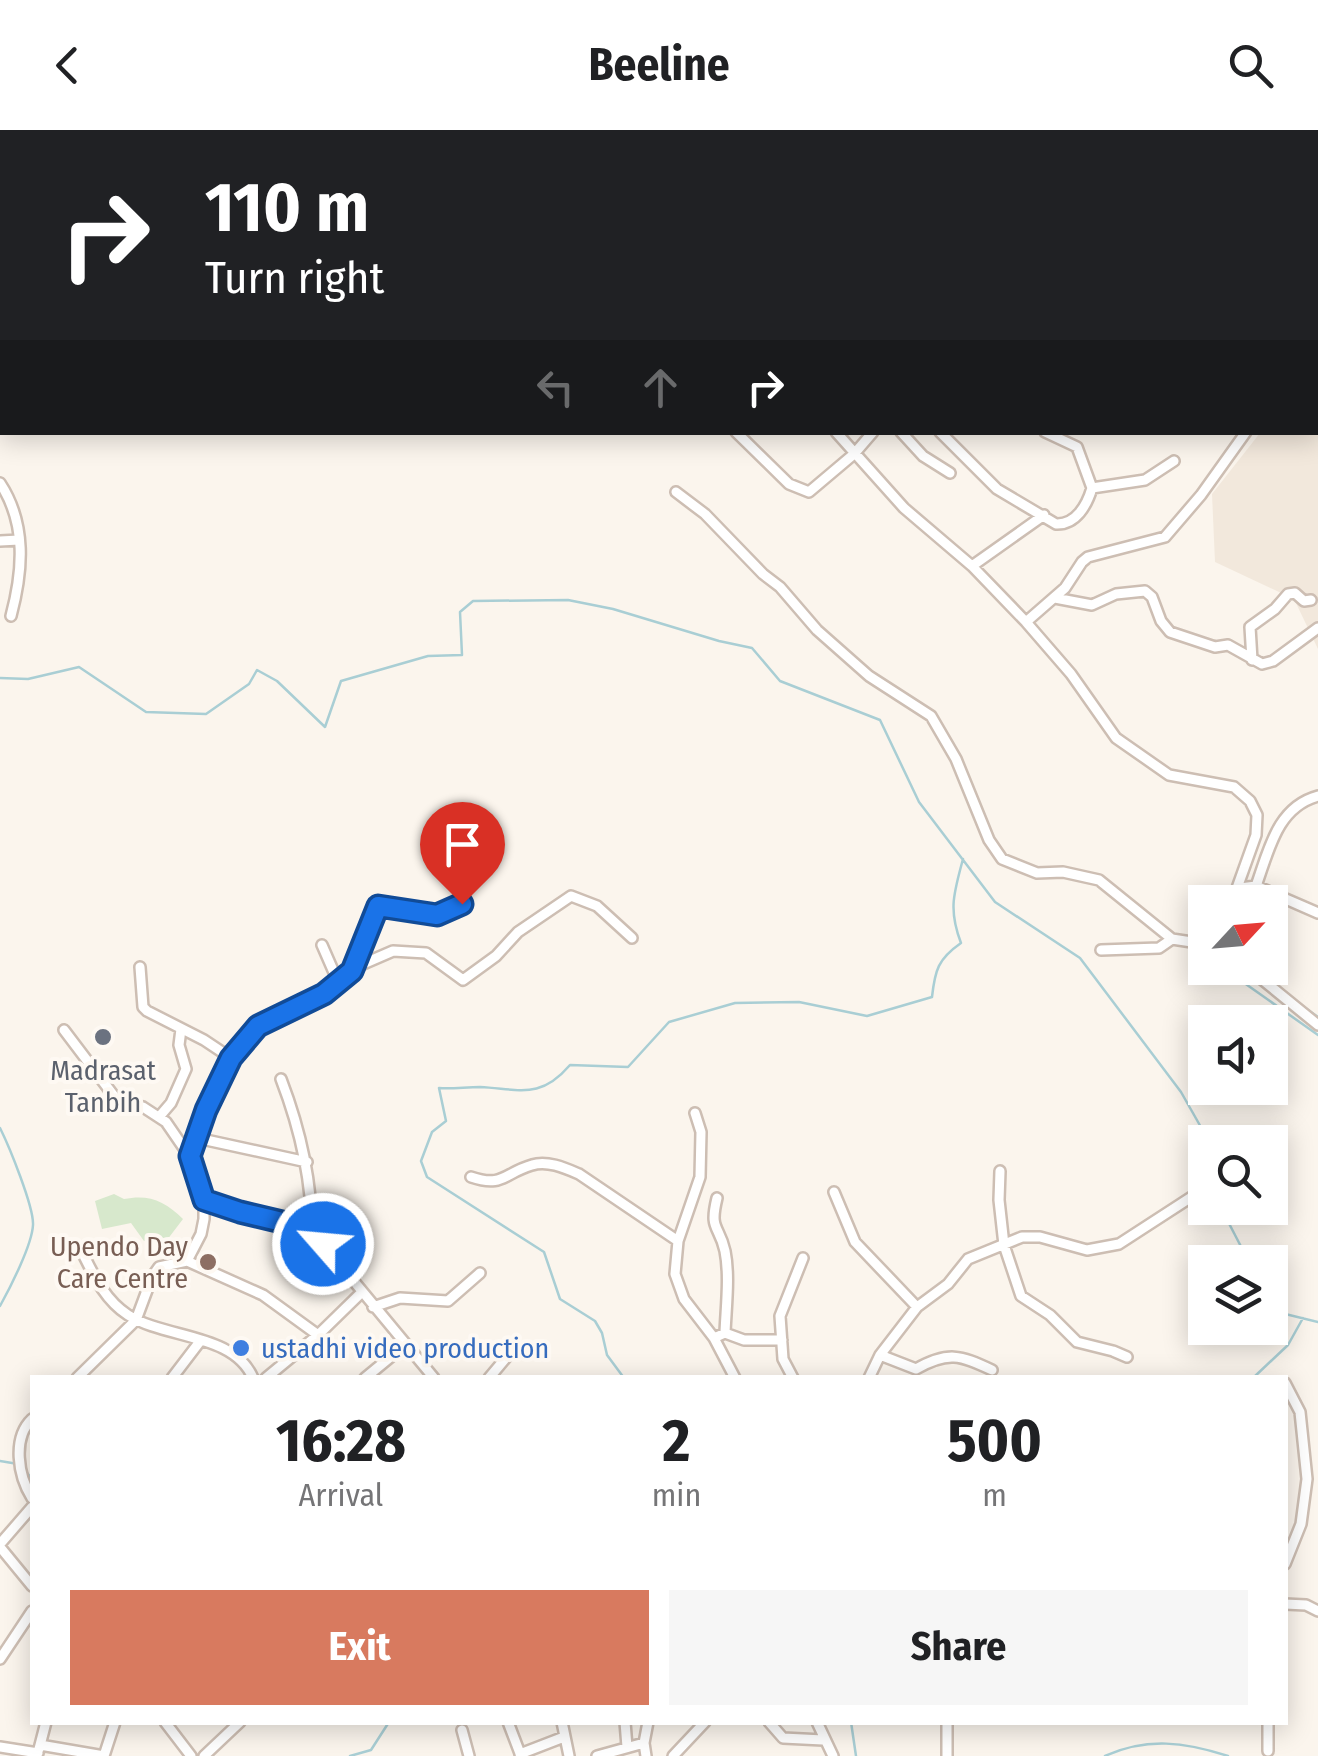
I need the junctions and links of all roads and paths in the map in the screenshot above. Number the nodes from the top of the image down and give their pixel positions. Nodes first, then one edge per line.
1 (739, 435) edge
2 (838, 435) edge
3 (870, 435) edge
4 (904, 435) edge
5 (943, 435) edge
6 (1051, 435) edge
7 (1244, 435) edge
8 (854, 454) junction
9 (1174, 461) dead end
10 (950, 473) dead end
11 (0, 484) edge
12 (1092, 488) junction
13 (676, 492) dead end
14 (1044, 516) junction
15 (19, 540) junction
16 (0, 541) edge
17 (972, 566) junction
18 (1056, 598) junction
19 (1311, 600) dead end
20 (11, 616) dead end
21 (1026, 622) junction
22 (1318, 628) edge
23 (1252, 660) junction
24 (1318, 796) edge
25 (1241, 885) edge
26 (1256, 885) edge
27 (465, 888) dead end
28 (1288, 900) edge
29 (1318, 913) edge
30 (632, 938) dead end
31 (1172, 939) junction
32 (1188, 941) edge
33 (322, 945) dead end
34 (1101, 950) dead end
35 (140, 967) dead end
36 (352, 971) junction
37 (339, 984) junction
38 (1269, 985) edge
39 (1318, 1025) edge
40 (181, 1028) junction
41 (64, 1030) dead end
42 (231, 1058) junction
43 (281, 1080) dead end
44 (696, 1113) dead end
45 (159, 1117) junction
46 (197, 1138) junction
47 (190, 1156) junction
48 (307, 1162) junction
49 (1000, 1171) dead end
50 (471, 1177) dead end
51 (834, 1192) dead end
52 (717, 1198) dead end
53 (204, 1200) junction
54 (1188, 1200) edge
55 (312, 1235) junction
56 (678, 1241) junction
57 (1004, 1245) junction
58 (82, 1252) dead end
59 (803, 1258) dead end
60 (187, 1261) junction
61 (480, 1273) dead end
62 (361, 1293) junction
63 (374, 1307) junction
64 (917, 1307) junction
65 (136, 1320) junction
66 (725, 1332) junction
67 (318, 1335) junction
68 (714, 1338) junction
69 (201, 1340) junction
70 (782, 1340) junction
71 (405, 1345) junction
72 (515, 1347) dead end
73 (880, 1356) junction
74 (1127, 1358) dead end
75 (992, 1370) dead end
76 (80, 1375) edge
77 (175, 1375) edge
78 (252, 1375) edge
79 (270, 1375) edge
80 (369, 1375) edge
81 (431, 1375) edge
82 (492, 1375) edge
83 (733, 1375) edge
84 (792, 1375) edge
85 (870, 1375) edge
86 (1288, 1389) edge
87 (30, 1422) edge
88 (30, 1493) edge
89 (30, 1509) edge
90 (0, 1546) edge
91 (1288, 1556) edge
92 (30, 1584) edge
93 (1288, 1604) edge
94 (1318, 1611) edge
95 (30, 1614) edge
96 (0, 1659) edge
97 (45, 1725) edge
98 (113, 1725) edge
99 (167, 1725) edge
100 (237, 1725) edge
101 (509, 1725) edge
102 (562, 1725) edge
103 (625, 1725) edge
104 (647, 1725) edge
105 (702, 1725) edge
106 (771, 1725) edge
107 (818, 1725) edge
108 (947, 1725) edge
109 (1268, 1725) edge
110 (462, 1730) dead end
111 (564, 1738) junction
112 (823, 1740) junction
113 (644, 1742) junction
114 (0, 1747) edge
115 (627, 1747) junction
116 (38, 1751) edge
117 (1268, 1751) dead end
118 (521, 1755) edge
119 (602, 1755) edge
120 (104, 1756) edge
121 (190, 1756) edge
122 (204, 1756) edge
123 (470, 1756) edge
124 (569, 1756) edge
125 (646, 1756) edge
126 (673, 1756) edge
127 (832, 1756) edge
128 (947, 1756) edge

1 - 8 street
2 - 8 street
3 - 8 street
4 - 10 street
5 - 14 street
6 - 12 street
7 - 18 street
8 - 17 street
9 - 12 street
11 - 15 street
12 - 14 street
13 - 31 street
14 - 17 street
15 - 16 street
15 - 20 street
17 - 21 street
18 - 21 street
18 - 23 street
19 - 23 street
21 - 25 street
22 - 23 street
24 - 26 street
27 - 36 street
28 - 29 street
30 - 36 street
31 - 32 street
31 - 34 street
33 - 37 street
35 - 40 street
36 - 37 street
37 - 42 street
38 - 39 street
40 - 42 street
40 - 45 street
41 - 45 street
42 - 46 street
43 - 48 street
44 - 56 street
45 - 47 street
46 - 47 street
46 - 48 street
47 - 53 street
48 - 55 street
49 - 57 street
50 - 56 street
51 - 64 street
52 - 66 street
53 - 55 street
53 - 60 street
54 - 57 street
55 - 62 street
56 - 68 street
57 - 64 street
57 - 74 street
58 - 65 street
59 - 70 street
60 - 65 street
60 - 67 street
61 - 63 street
62 - 63 street
62 - 67 street
63 - 71 street
64 - 73 street
65 - 69 street
65 - 76 street
66 - 68 street
66 - 70 street
67 - 79 street
68 - 83 street
69 - 77 street
69 - 78 street
70 - 84 street
71 - 80 street
71 - 81 street
72 - 82 street
73 - 75 street
73 - 85 street
86 - 91 street
87 - 88 street
89 - 90 street
90 - 92 street
93 - 94 street
95 - 96 street
97 - 116 street
98 - 120 street
99 - 121 street
100 - 122 street
101 - 118 street
102 - 111 street
103 - 115 street
104 - 113 street
105 - 126 street
106 - 112 street
107 - 112 street
108 - 128 street
109 - 117 street
110 - 123 street
111 - 118 street
111 - 124 street
112 - 127 street
113 - 115 street
113 - 125 street
114 - 116 street
115 - 119 street
116 - 120 street

